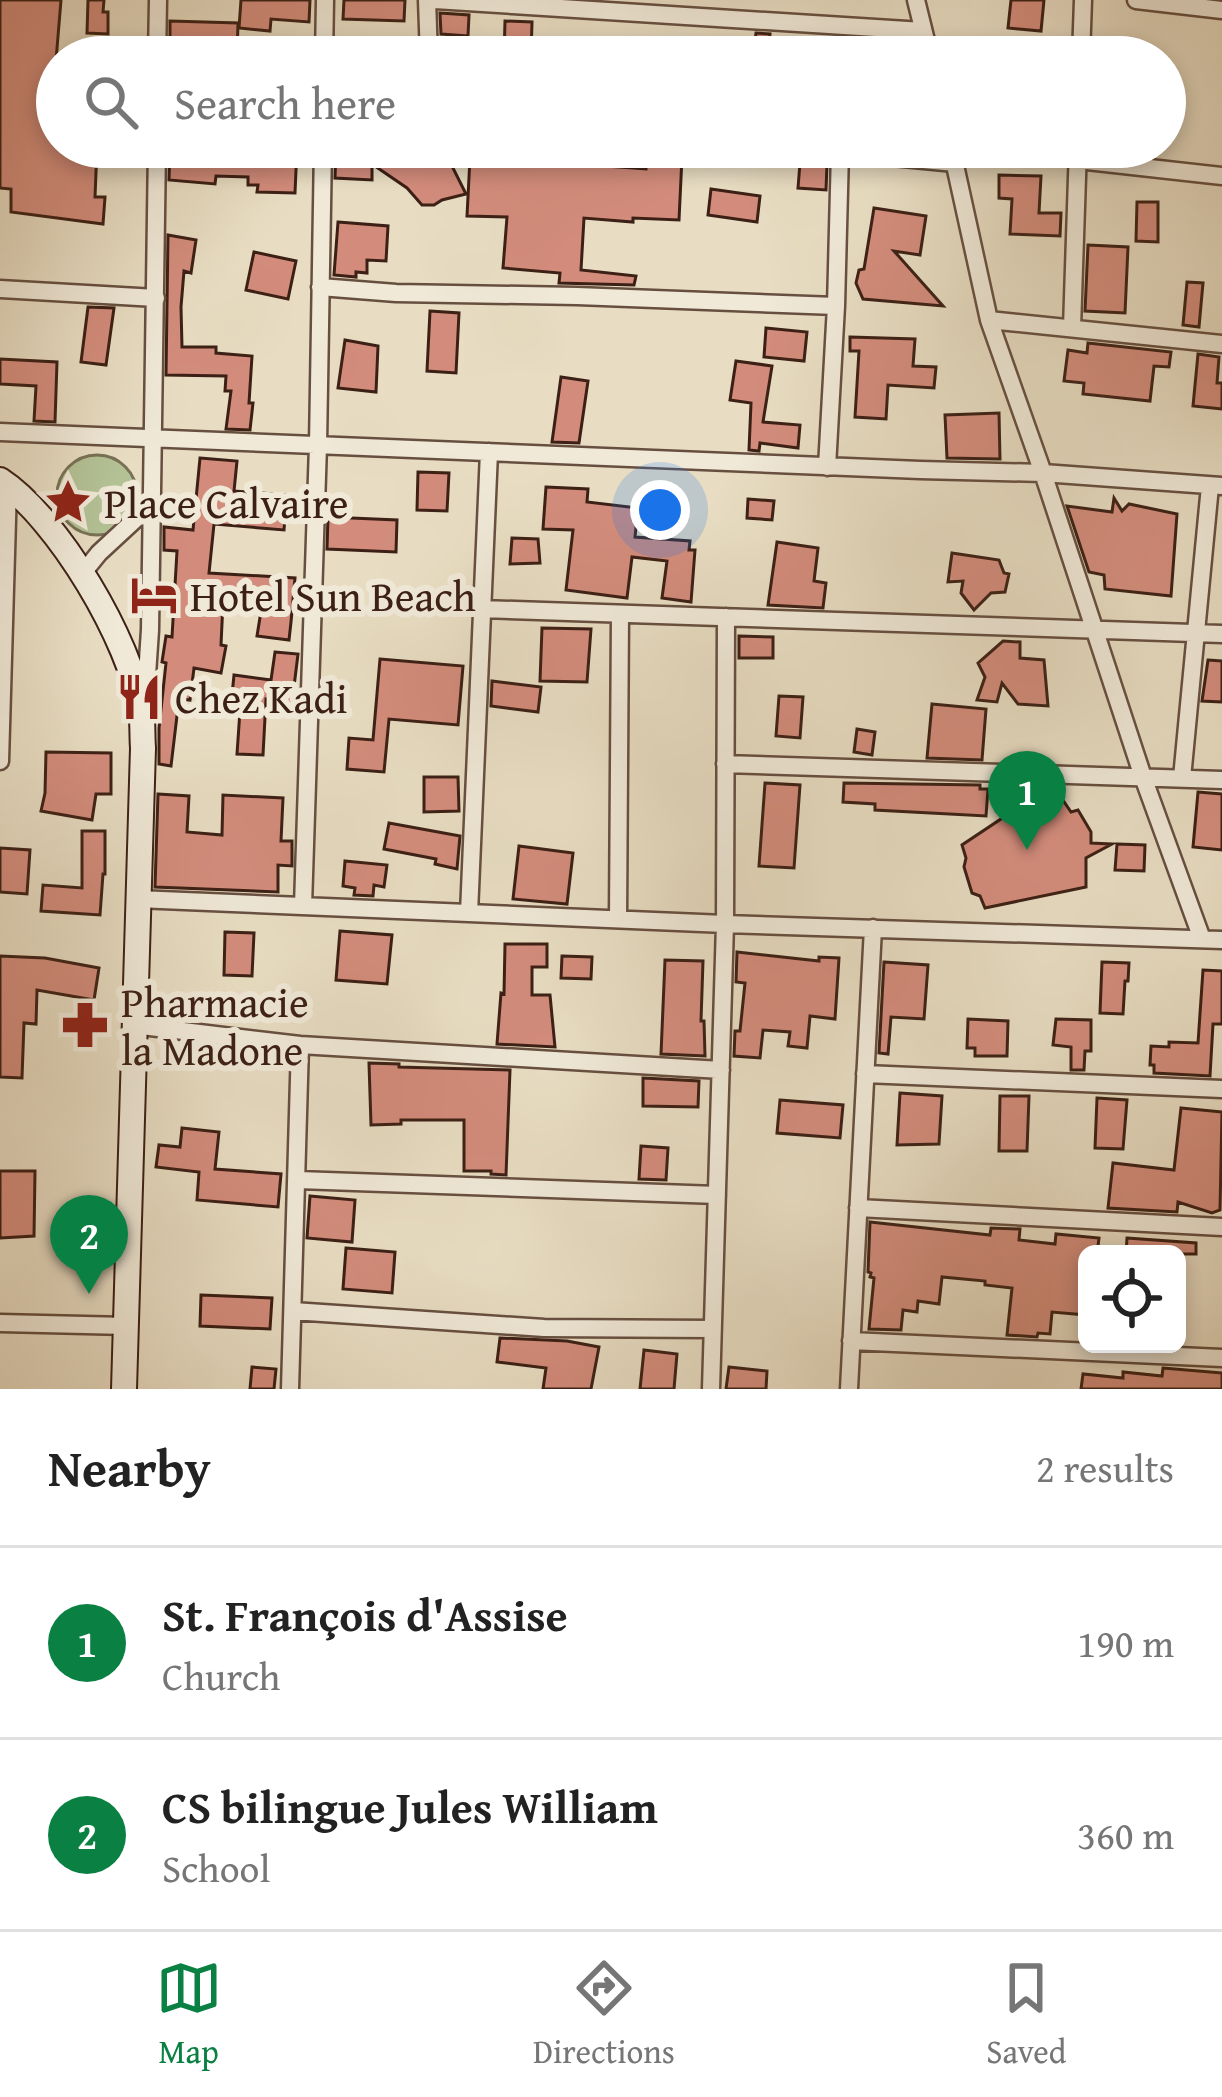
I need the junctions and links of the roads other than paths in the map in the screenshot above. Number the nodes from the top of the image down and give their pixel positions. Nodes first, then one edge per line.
1 (158, 0) edge
2 (325, 0) edge
3 (431, 0) edge
4 (916, 0) edge
5 (1083, 0) edge
6 (1136, 0) edge
7 (1222, 10) edge
8 (923, 31) junction
9 (157, 36) edge
10 (324, 36) edge
11 (430, 36) edge
12 (924, 36) edge
13 (1082, 36) edge
14 (157, 168) edge
15 (323, 168) edge
16 (840, 168) edge
17 (956, 168) edge
18 (1077, 168) edge
19 (1172, 168) edge
20 (1222, 176) edge
21 (320, 287) junction
22 (0, 290) edge
23 (156, 298) junction
24 (836, 306) junction
25 (989, 320) junction
26 (1072, 328) junction
27 (1222, 344) edge
28 (0, 432) edge
29 (153, 438) junction
30 (318, 445) junction
31 (489, 452) junction
32 (827, 466) junction
33 (1043, 473) junction
34 (4, 483) edge
35 (1216, 486) edge
36 (152, 504) junction
37 (82, 574) junction
38 (482, 609) junction
39 (620, 614) junction
40 (726, 617) junction
41 (1095, 630) junction
42 (1196, 633) junction
43 (1222, 634) edge
44 (1, 683) edge
45 (143, 748) junction
46 (0, 761) edge
47 (725, 764) junction
48 (1143, 777) junction
49 (1182, 778) junction
50 (1222, 780) edge
51 (137, 898) junction
52 (303, 906) junction
53 (469, 913) junction
54 (618, 920) junction
55 (725, 924) junction
56 (873, 928) junction
57 (1202, 939) junction
58 (1222, 940) edge
59 (133, 1025) junction
60 (300, 1045) junction
61 (722, 1070) junction
62 (865, 1074) junction
63 (1222, 1089) edge
64 (298, 1180) junction
65 (717, 1195) junction
66 (858, 1208) junction
67 (1222, 1227) edge
68 (292, 1311) junction
69 (0, 1323) edge
70 (127, 1326) junction
71 (713, 1329) junction
72 (851, 1342) junction
73 (1222, 1358) edge
74 (124, 1389) edge
75 (290, 1389) edge
76 (711, 1389) edge
77 (848, 1389) edge

1 - 9 street
2 - 10 street
3 - 8 street
3 - 11 street
4 - 8 street
5 - 13 street
6 - 7 street
8 - 12 street
14 - 23 street
15 - 21 street
16 - 24 street
17 - 25 street
18 - 26 street
19 - 20 street
21 - 24 street
21 - 30 street
22 - 23 street
23 - 29 street
24 - 32 street
25 - 26 street
25 - 33 street
26 - 27 street
28 - 29 street
29 - 30 street
29 - 36 street
30 - 31 street
30 - 52 street
31 - 32 street
31 - 38 street
32 - 33 street
33 - 35 street
33 - 41 street
34 - 37 main road
34 - 44 street
35 - 42 street
36 - 37 street
36 - 45 street
37 - 45 main road
38 - 39 street
38 - 53 street
39 - 40 street
39 - 54 street
40 - 41 street
40 - 47 street
41 - 42 street
41 - 48 street
42 - 43 street
42 - 49 street
44 - 46 street
45 - 51 main road
47 - 48 street
47 - 55 street
48 - 49 street
48 - 57 street
49 - 50 street
51 - 52 street
51 - 59 main road
52 - 53 street
53 - 54 street
54 - 55 street
55 - 56 street
55 - 61 street
56 - 57 street
56 - 62 street
57 - 58 street
59 - 60 street
59 - 70 main road
60 - 61 street
60 - 64 street
61 - 65 street
62 - 63 street
62 - 66 street
64 - 65 street
64 - 68 street
65 - 71 street
66 - 67 street
66 - 72 street
68 - 71 street
68 - 75 street
69 - 70 street
70 - 74 main road
71 - 76 street
72 - 73 street
72 - 77 street

